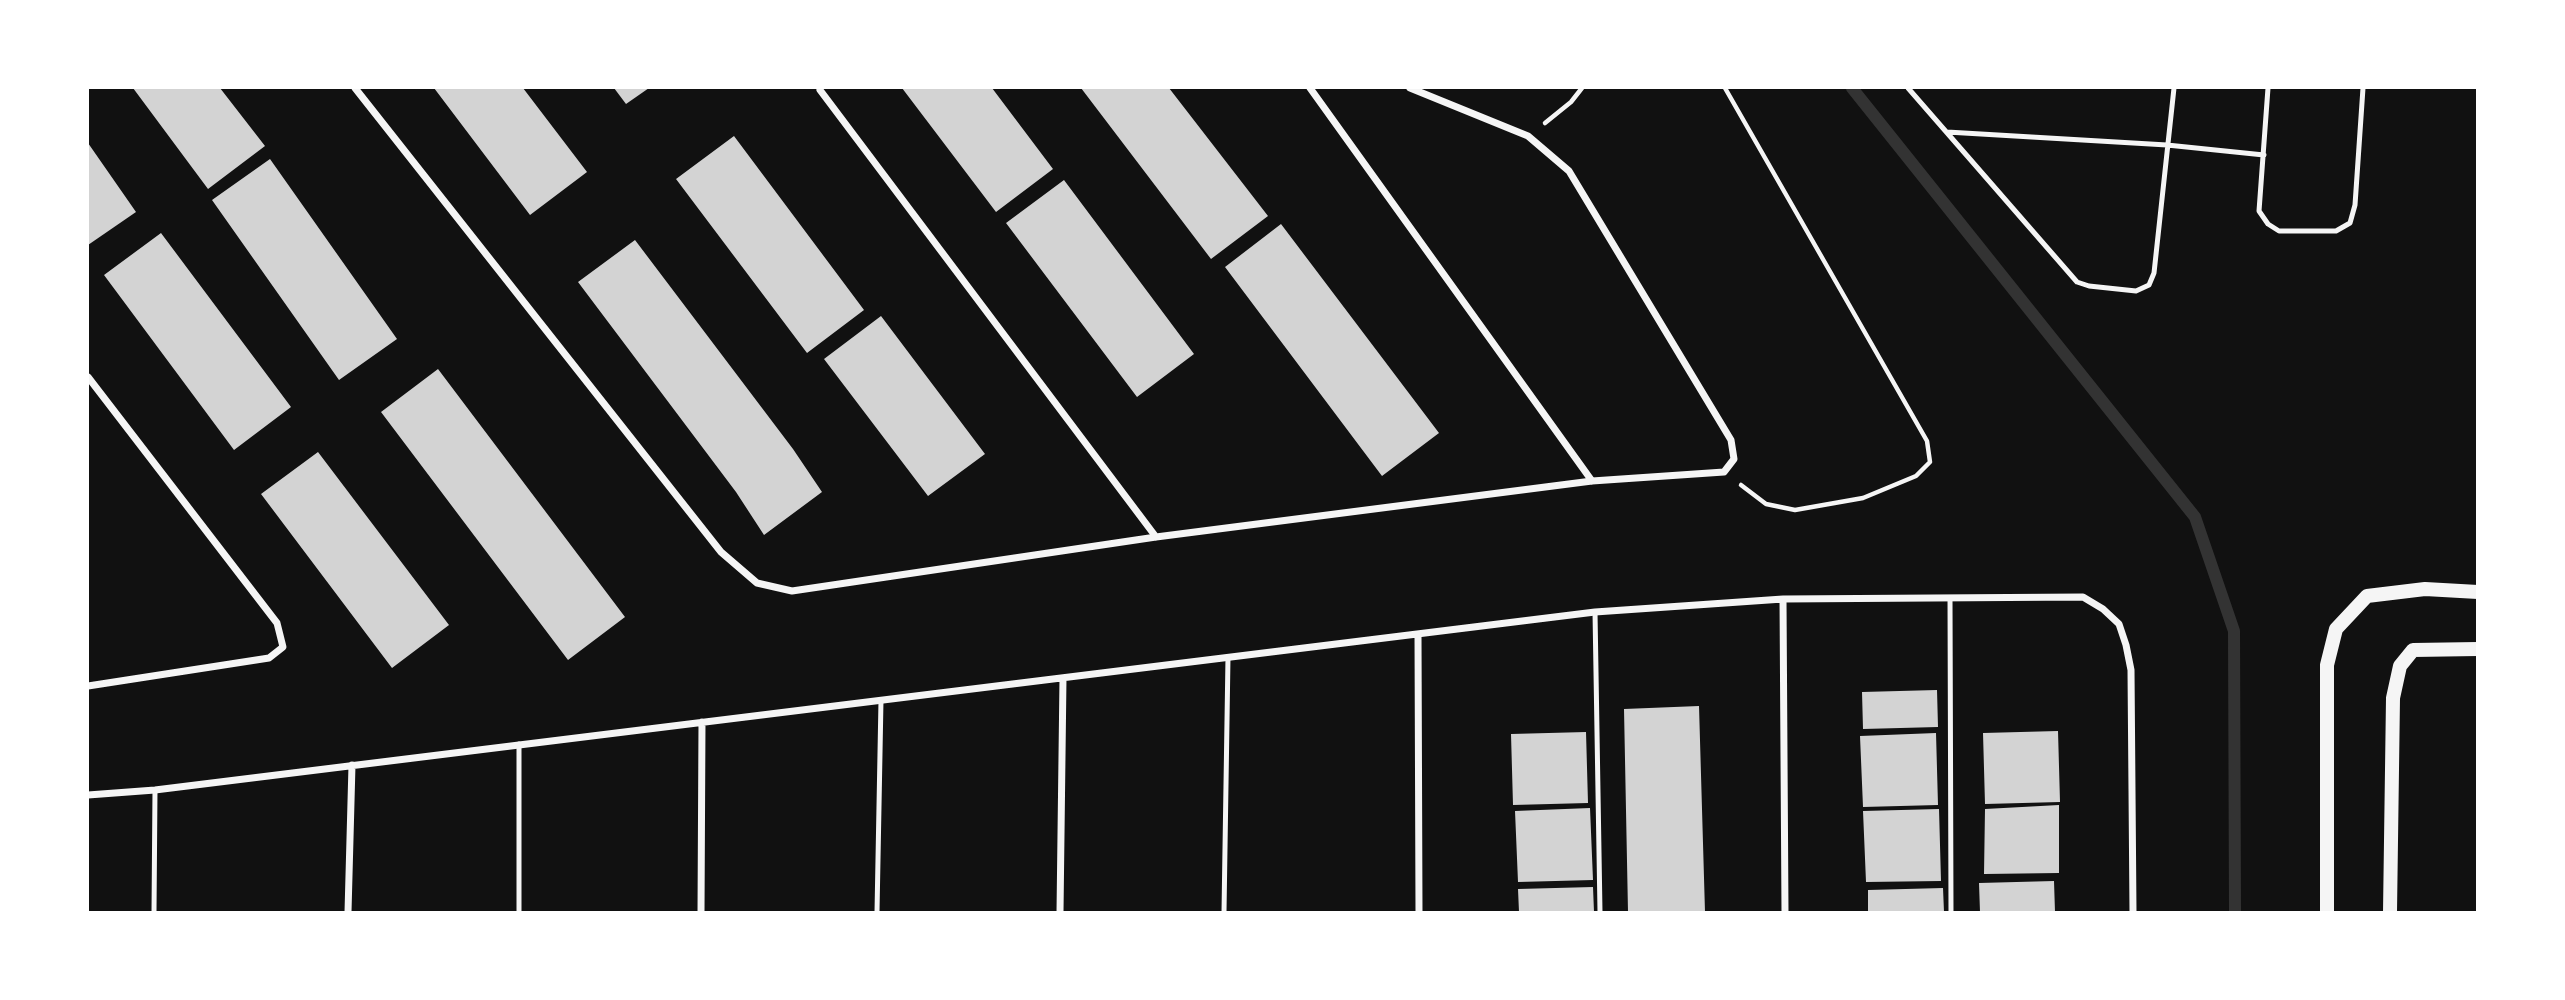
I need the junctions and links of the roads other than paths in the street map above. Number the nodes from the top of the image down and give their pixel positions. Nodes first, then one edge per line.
1 (355, 88) edge
2 (1310, 88) edge
3 (1410, 88) edge
4 (1908, 88) edge
5 (2174, 88) edge
6 (2268, 88) edge
7 (2363, 88) edge
8 (820, 90) dead end
9 (1947, 132) junction
10 (2167, 145) junction
11 (2264, 155) junction
12 (88, 377) edge
13 (1592, 481) junction
14 (1156, 537) junction
15 (2477, 592) edge
16 (1950, 598) junction
17 (1783, 599) junction
18 (1595, 612) junction
19 (1418, 634) junction
20 (2477, 649) edge
21 (1228, 657) junction
22 (1063, 678) junction
23 (88, 686) edge
24 (881, 700) junction
25 (702, 722) junction
26 (519, 744) junction
27 (352, 765) junction
28 (155, 790) junction
29 (88, 795) edge
30 (154, 912) edge
31 (348, 912) edge
32 (519, 912) edge
33 (701, 912) edge
34 (877, 912) edge
35 (1060, 912) edge
36 (1224, 912) edge
37 (1419, 912) edge
38 (1600, 912) edge
39 (1785, 912) edge
40 (1951, 912) edge
41 (2133, 912) edge
42 (2327, 912) edge
43 (2390, 912) edge

1 - 14 street
2 - 13 street
3 - 13 street
4 - 9 lane
5 - 10 lane
6 - 11 lane
7 - 11 lane
8 - 14 street
9 - 10 lane
9 - 10 lane
10 - 11 lane
12 - 23 street
13 - 14 street
15 - 42 main road
16 - 17 street
16 - 40 lane
16 - 41 street
17 - 18 street
17 - 39 street
18 - 19 street
18 - 38 lane
19 - 21 street
19 - 37 street
20 - 43 main road
21 - 22 street
21 - 36 lane
22 - 24 street
22 - 35 street
24 - 25 street
24 - 34 lane
25 - 26 street
25 - 33 street
26 - 27 street
26 - 32 lane
27 - 28 street
27 - 31 street
28 - 29 street
28 - 30 lane

